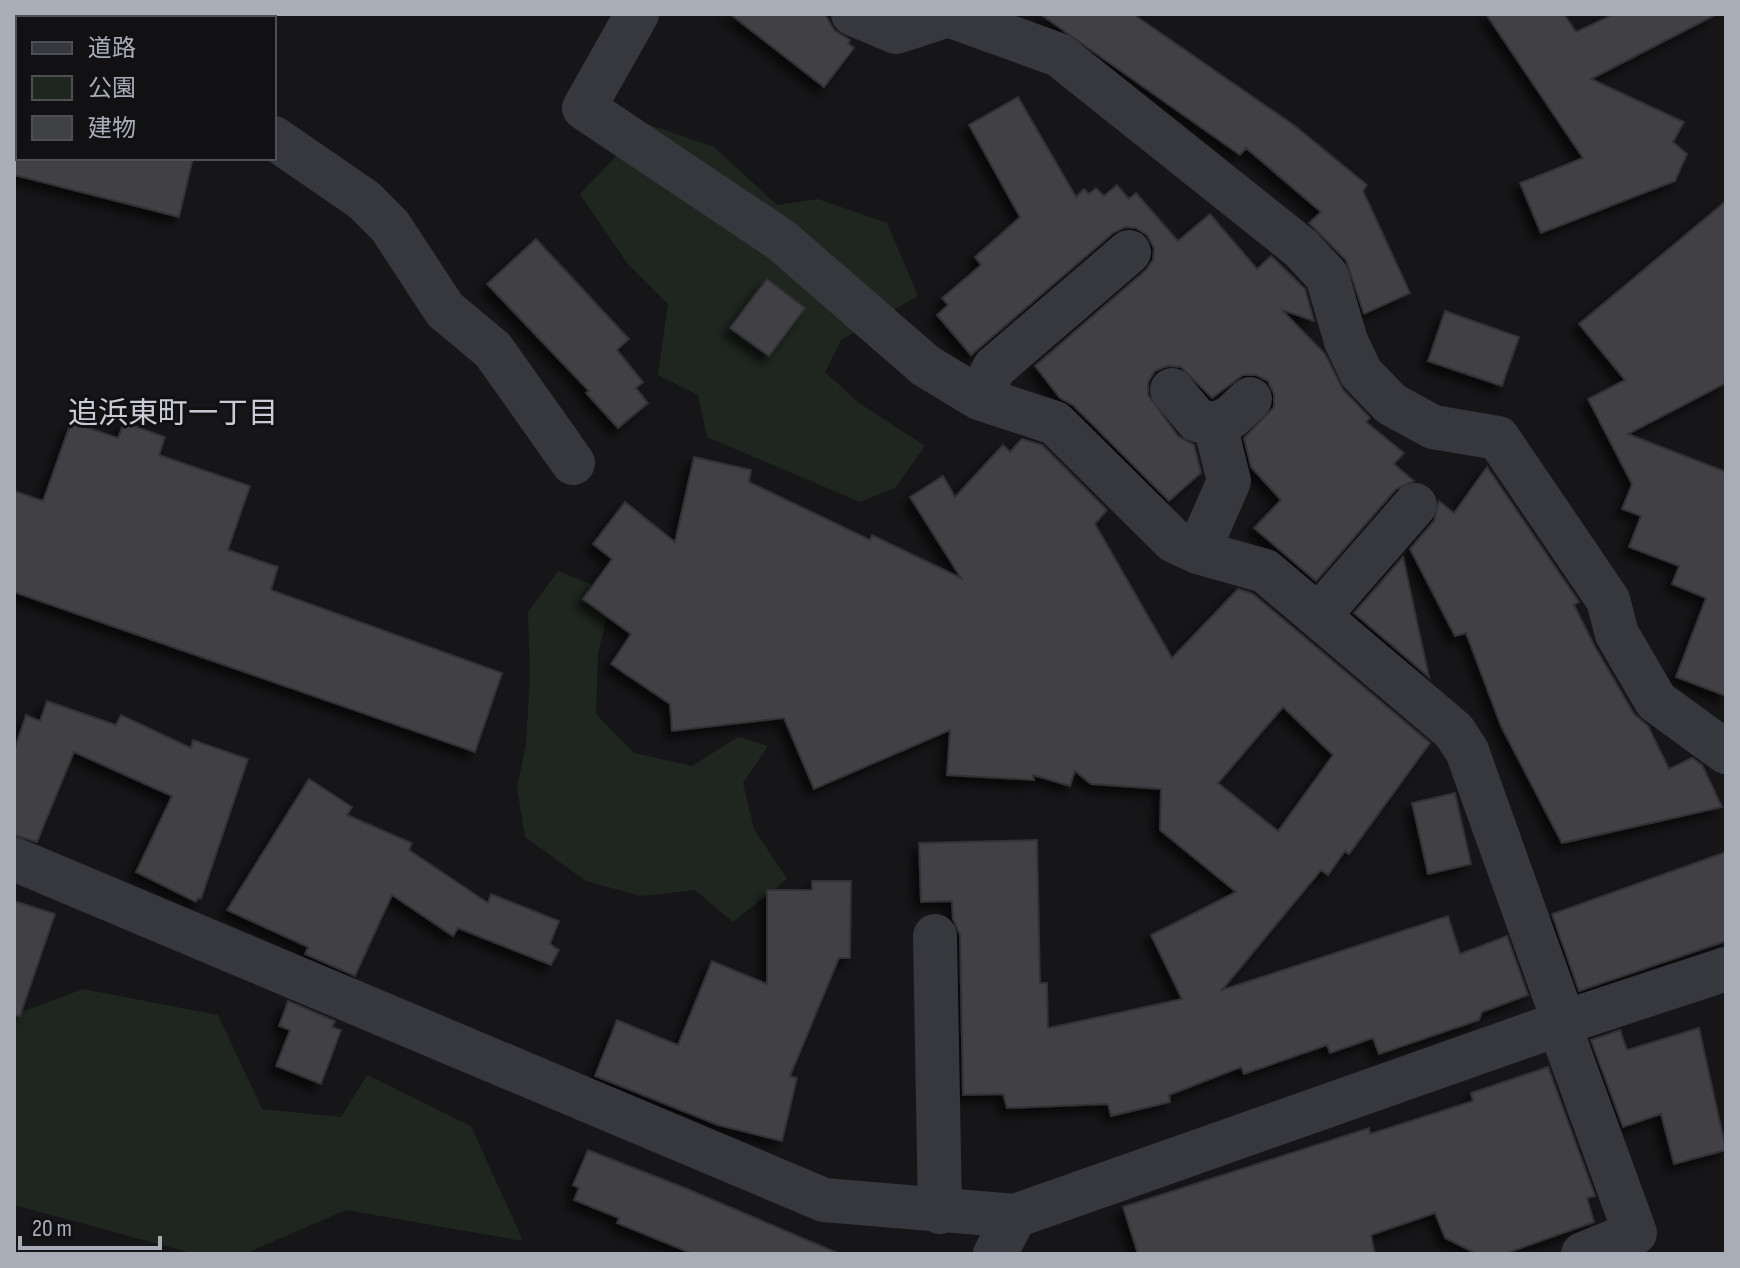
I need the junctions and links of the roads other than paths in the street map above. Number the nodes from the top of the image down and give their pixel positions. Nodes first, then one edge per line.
1 (637, 14) edge
2 (853, 14) edge
3 (276, 139) edge
4 (1129, 252) dead end
5 (1172, 390) dead end
6 (979, 398) junction
7 (1250, 399) dead end
8 (1215, 425) junction
9 (573, 463) dead end
10 (1415, 505) dead end
11 (1198, 552) junction
12 (1320, 614) junction
13 (1726, 752) edge
14 (14, 859) edge
15 (935, 936) dead end
16 (1726, 969) edge
17 (1562, 1023) junction
18 (940, 1212) junction
19 (1015, 1216) junction
20 (995, 1254) edge
21 (1583, 1254) edge

1 - 6 street
2 - 13 street
3 - 9 street
4 - 6 street
5 - 8 street
6 - 11 street
7 - 8 street
8 - 11 street
10 - 12 street
11 - 12 street
12 - 17 street
14 - 18 street
15 - 18 street
16 - 17 street
17 - 19 street
17 - 21 street
18 - 19 street
19 - 20 street

